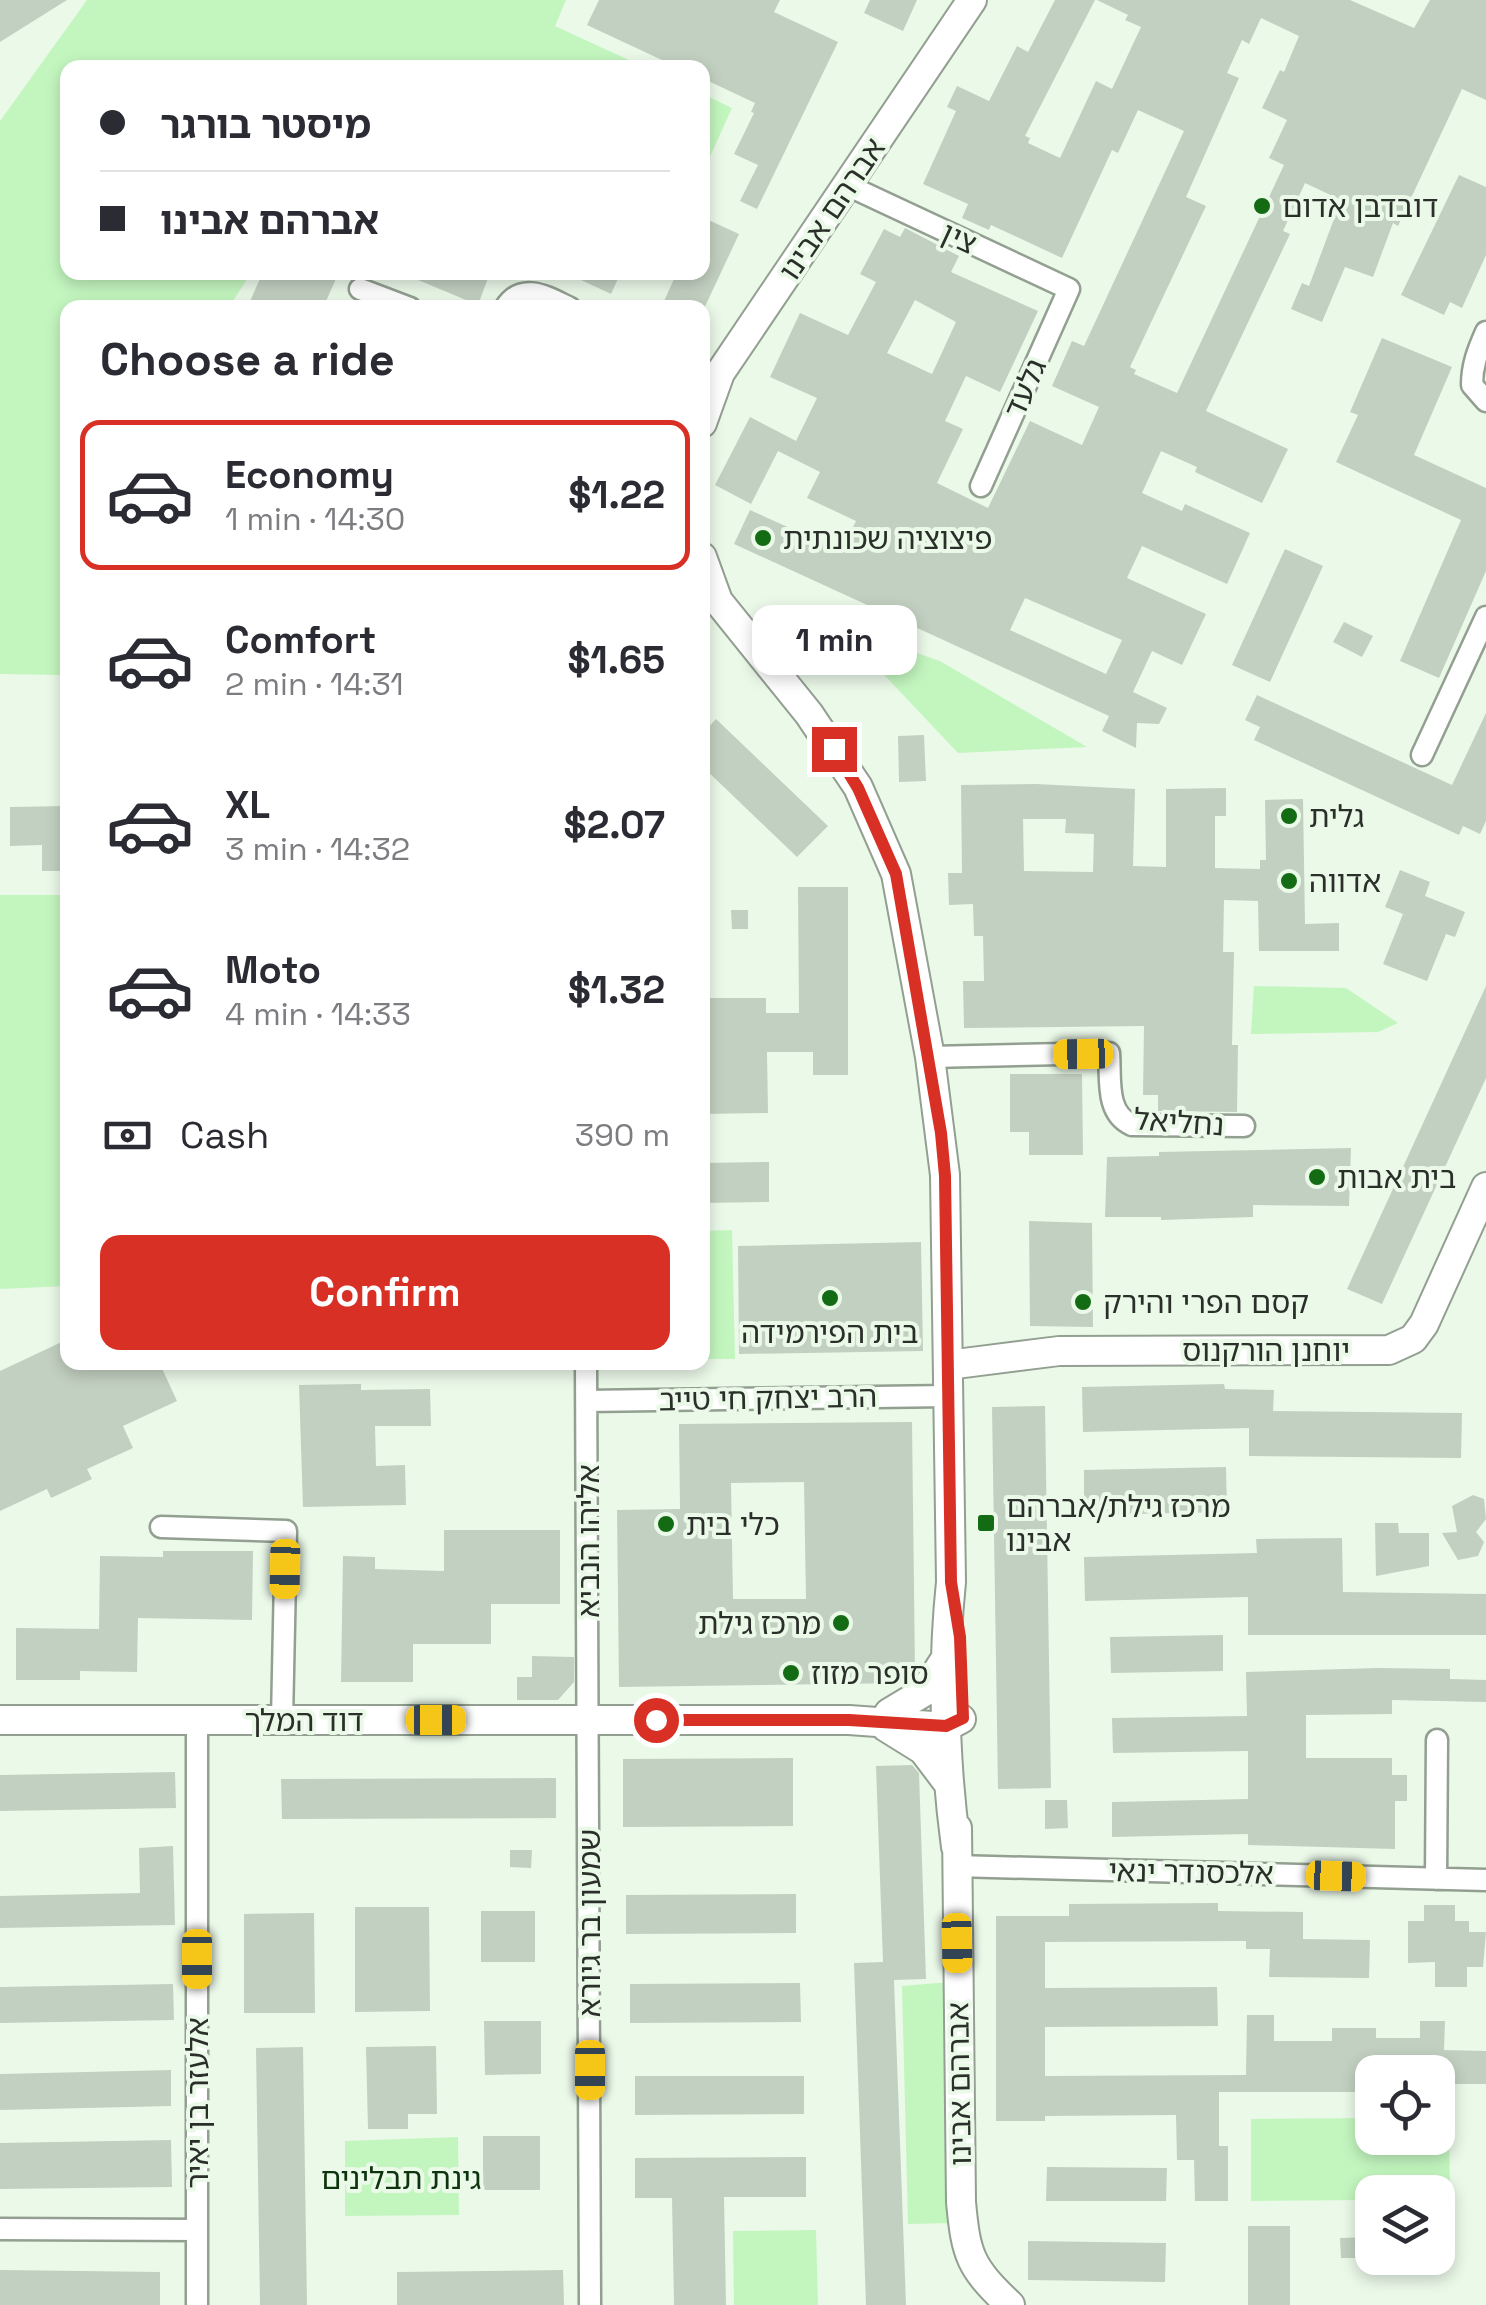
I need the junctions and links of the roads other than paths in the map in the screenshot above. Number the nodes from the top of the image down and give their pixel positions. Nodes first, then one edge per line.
1 (972, 0) edge
2 (848, 186) junction
3 (360, 289) dead end
4 (1069, 290) joint
5 (389, 300) edge
6 (511, 300) edge
7 (553, 300) edge
8 (1486, 332) edge
9 (711, 370) edge
10 (1479, 393) edge
11 (981, 486) dead end
12 (710, 578) edge
13 (1486, 617) edge
14 (1422, 755) dead end
15 (930, 1057) junction
16 (1244, 1126) dead end
17 (1486, 1187) edge
18 (1478, 1230) edge
19 (948, 1365) junction
20 (586, 1370) edge
21 (948, 1396) junction
22 (587, 1401) junction
23 (160, 1528) dead end
24 (951, 1582) junction
25 (945, 1660) junction
26 (885, 1718) junction
27 (951, 1719) junction
28 (0, 1720) edge
29 (196, 1720) junction
30 (282, 1720) junction
31 (590, 1720) junction
32 (1438, 1740) dead end
33 (948, 1783) junction
34 (956, 1856) junction
35 (1436, 1879) junction
36 (1486, 1880) edge
37 (0, 2229) edge
38 (197, 2230) junction
39 (197, 2305) edge
40 (590, 2305) edge
41 (1010, 2305) edge

1 - 2 street, אברהם אבינו
2 - 4 street, צין
2 - 9 street, אברהם אבינו
3 - 5 street
4 - 11 street, גלעד
6 - 7 street
8 - 10 street
12 - 15 street, אברהם אבינו
13 - 14 street
15 - 16 street, נחליאל
15 - 19 street, אברהם אבינו
17 - 18 street, יוחנן הורקנוס
18 - 19 street, יוחנן הורקנוס
19 - 21 street, אברהם אבינו
20 - 22 street, אליהו הנביא
21 - 22 street, הרב יצחק חי טייב
21 - 24 street, אברהם אבינו
22 - 31 street, אליהו הנביא
23 - 30 street
24 - 25 street, אברהם אבינו
24 - 27 street, אברהם אבינו
25 - 26 street
25 - 27 street, אברהם אבינו
26 - 27 street, דוד המלך
26 - 31 street, דוד המלך
26 - 33 street
27 - 33 street, אברהם אבינו
27 - 34 street, אברהם אבינו
28 - 29 street, דוד המלך
29 - 30 street, דוד המלך
29 - 38 street, אלעזר בן יאיר
30 - 31 street, דוד המלך
31 - 40 street, שמעון בר גיורא
32 - 35 street
33 - 34 street, אברהם אבינו
34 - 35 street, אלכסנדר ינאי
34 - 41 street, אברהם אבינו
35 - 36 street, אלכסנדר ינאי
37 - 38 street
38 - 39 street, אלעזר בן יאיר

